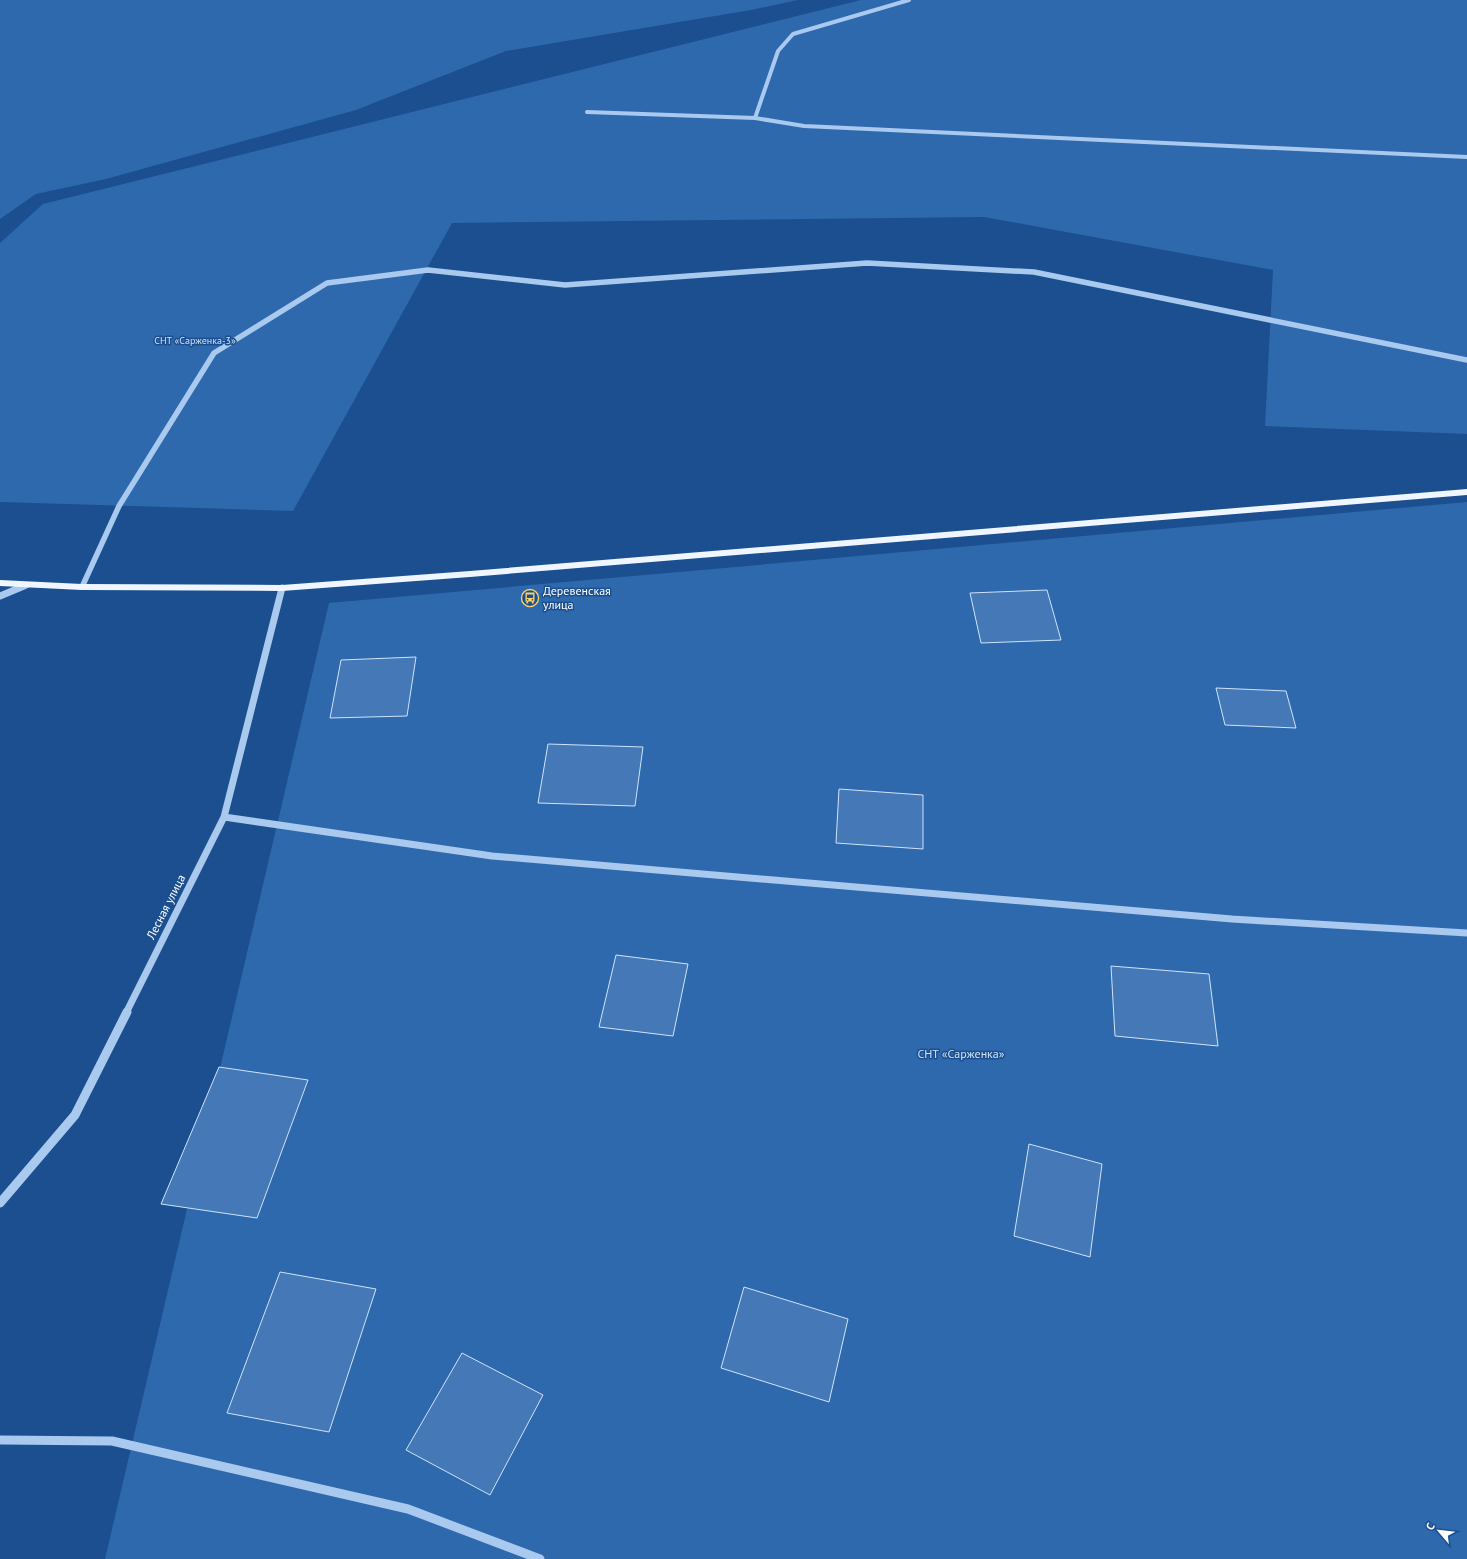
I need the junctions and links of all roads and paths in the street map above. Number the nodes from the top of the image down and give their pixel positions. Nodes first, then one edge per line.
1 (909, 0) edge
2 (587, 112) dead end
3 (755, 118) junction
4 (1467, 157) edge
5 (1467, 360) edge
6 (1467, 492) edge
7 (0, 583) edge
8 (28, 585) junction
9 (82, 587) junction
10 (282, 588) junction
11 (0, 596) edge
12 (224, 817) junction
13 (1467, 933) edge
14 (0, 1203) edge
15 (0, 1440) edge
16 (540, 1559) edge

1 - 3 street
2 - 3 street
3 - 4 street
5 - 9 street
6 - 10 main road
7 - 8 main road
8 - 9 main road
8 - 11 street
9 - 10 main road
10 - 12 street, Лесная улица
12 - 13 street
12 - 14 street, Лесная улица
15 - 16 street

